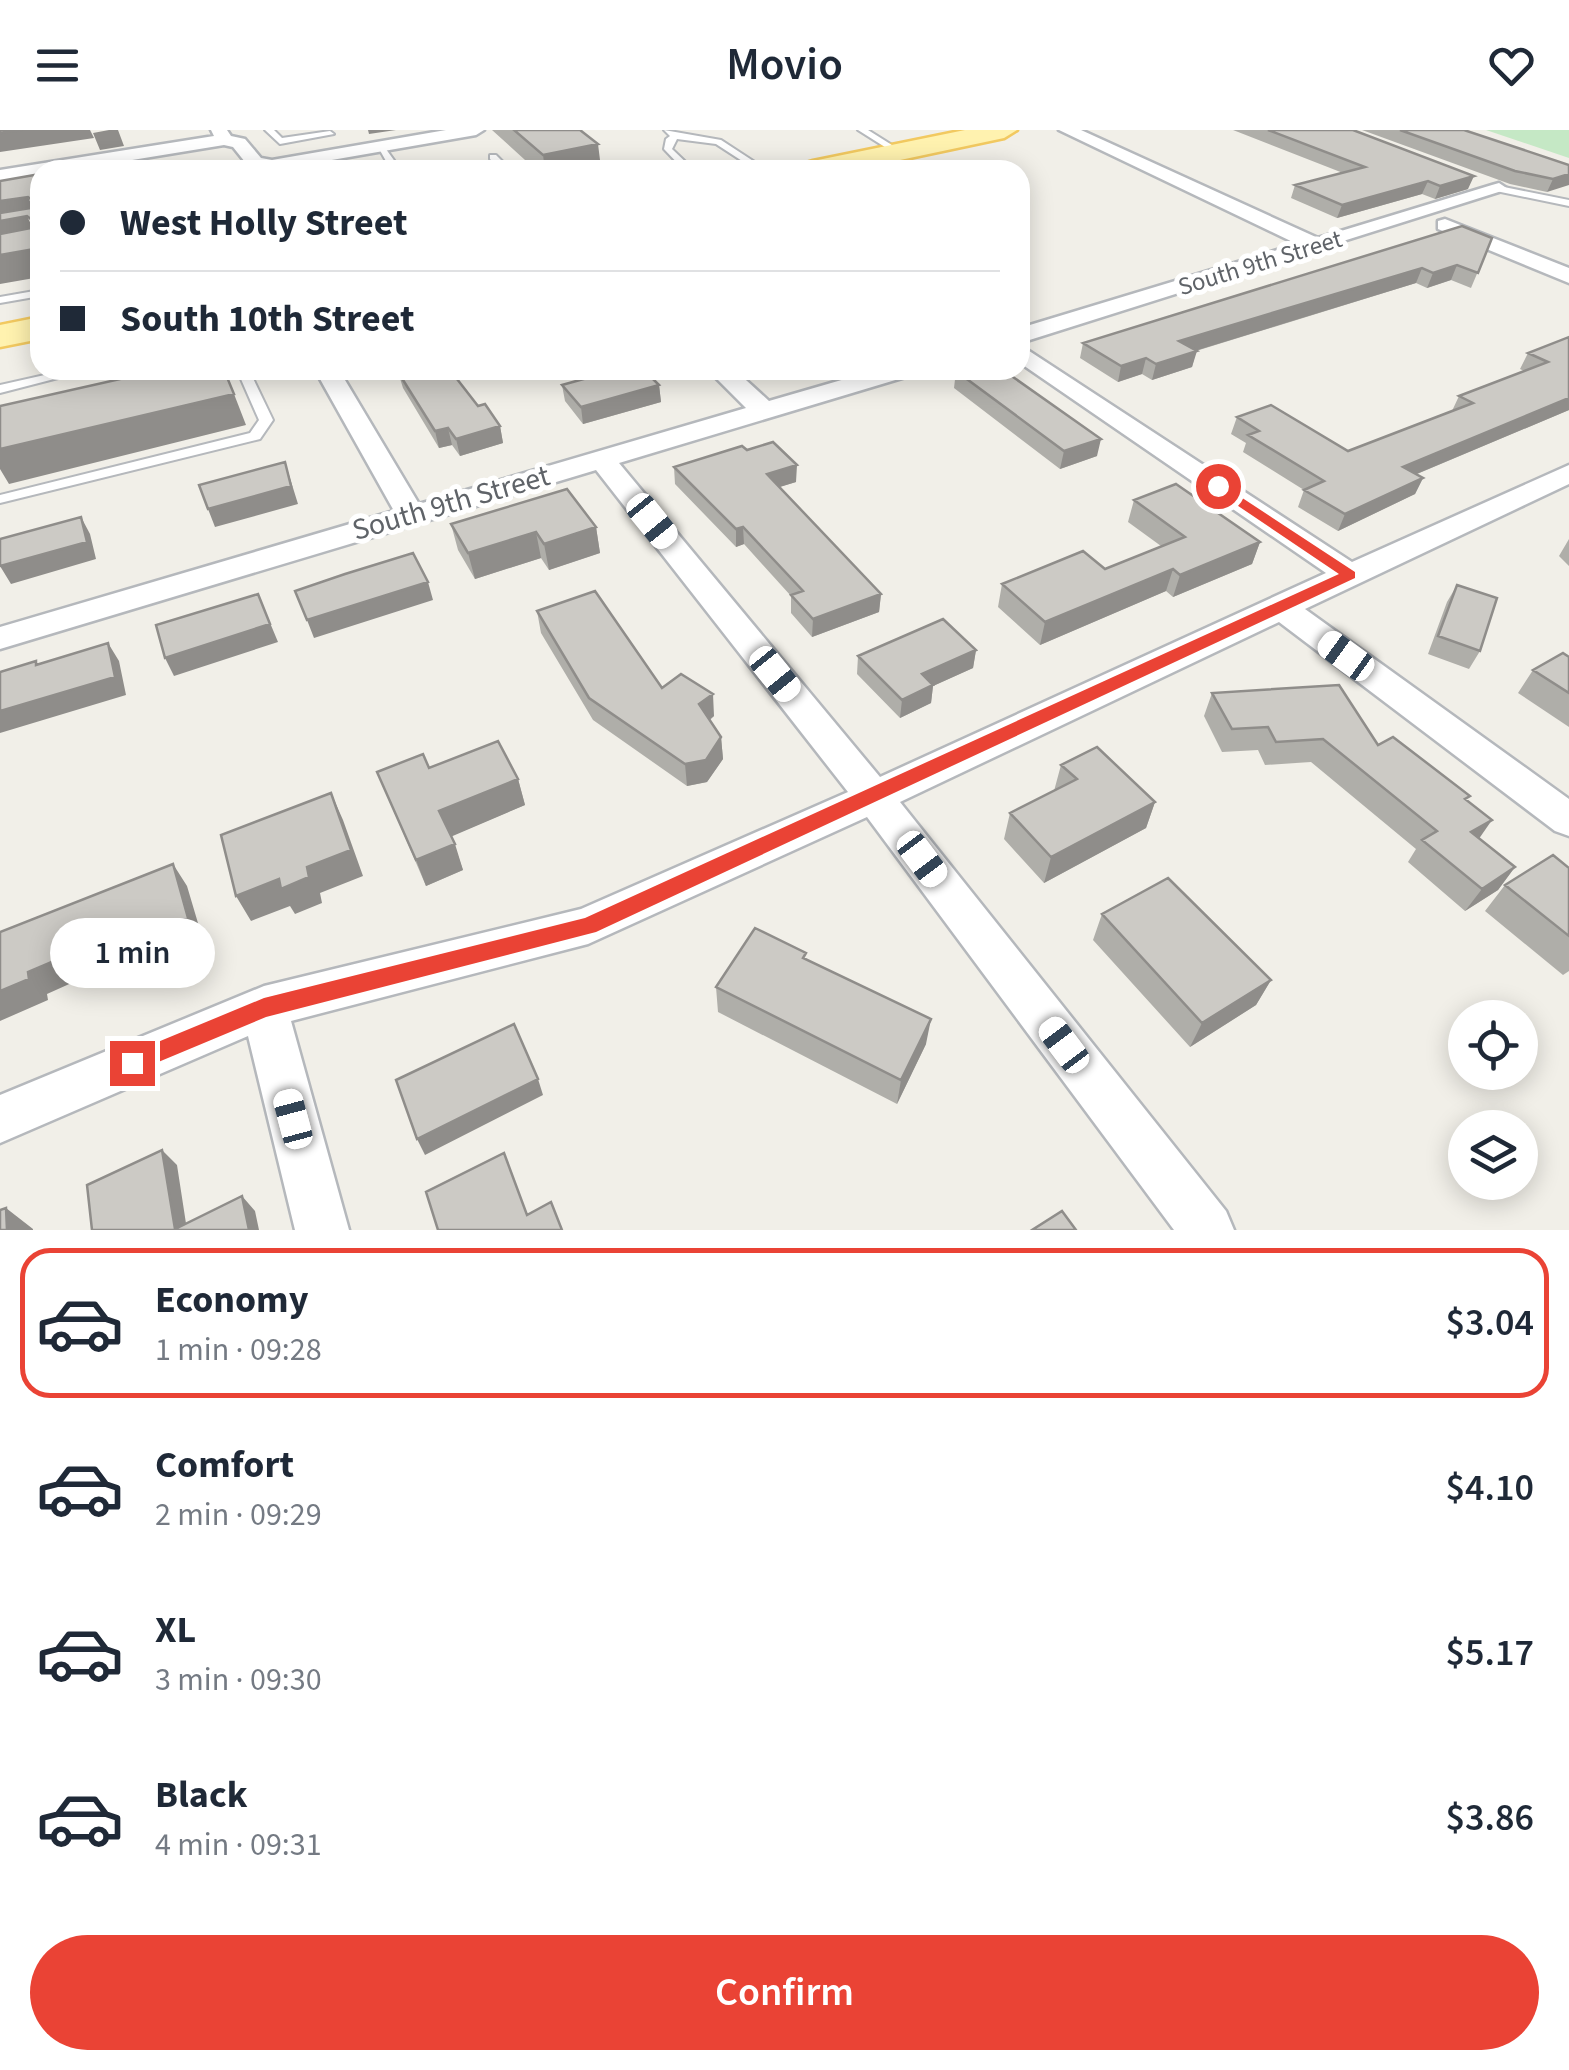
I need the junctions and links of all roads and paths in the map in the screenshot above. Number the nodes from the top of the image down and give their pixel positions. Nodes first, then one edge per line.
1 (269, 130) edge
2 (476, 130) edge
3 (862, 130) edge
4 (1067, 130) edge
5 (328, 132) edge
6 (985, 132) edge
7 (672, 133) edge
8 (222, 135) edge
9 (380, 146) junction
10 (348, 152) junction
11 (899, 152) junction
12 (493, 157) dead end
13 (87, 160) edge
14 (254, 160) edge
15 (301, 160) edge
16 (389, 160) edge
17 (496, 160) edge
18 (680, 160) edge
19 (746, 160) edge
20 (861, 160) edge
21 (30, 170) edge
22 (0, 176) edge
23 (1462, 176) edge
24 (1499, 190) junction
25 (1569, 203) edge
26 (1421, 215) junction
27 (1316, 245) junction
28 (1569, 276) edge
29 (30, 295) edge
30 (0, 300) edge
31 (30, 330) edge
32 (1030, 333) edge
33 (0, 335) edge
34 (1030, 359) edge
35 (39, 380) edge
36 (248, 380) edge
37 (333, 380) edge
38 (731, 380) edge
39 (868, 380) edge
40 (0, 389) edge
41 (763, 410) junction
42 (602, 460) junction
43 (1569, 474) edge
44 (0, 499) edge
45 (410, 514) junction
46 (1350, 575) junction
47 (1282, 608) junction
48 (0, 638) edge
49 (874, 798) junction
50 (1569, 820) edge
51 (264, 1008) junction
52 (0, 1119) edge
53 (322, 1230) edge
54 (1207, 1230) edge

1 - 5 lane
2 - 9 street
3 - 11 lane
4 - 27 street
5 - 10 lane
6 - 11 main road
7 - 18 lane
7 - 19 lane
8 - 13 street
8 - 14 street
9 - 10 street
9 - 16 lane
10 - 15 street
11 - 20 main road
12 - 17 lane
21 - 22 street
23 - 24 street
24 - 25 lane
24 - 26 street, South 9th Street
26 - 27 street, South 9th Street
26 - 28 street
27 - 32 street, South 9th Street
29 - 30 lane
31 - 33 main road
34 - 46 street
35 - 40 lane
36 - 44 lane
37 - 45 street
38 - 41 street
39 - 41 street, South 9th Street
41 - 42 street, South 9th Street
42 - 45 street, South 9th Street
42 - 49 street
43 - 46 street
45 - 48 street, South 9th Street
46 - 47 street
47 - 49 street
47 - 50 street
49 - 51 street
49 - 54 street
51 - 52 street
51 - 53 street

